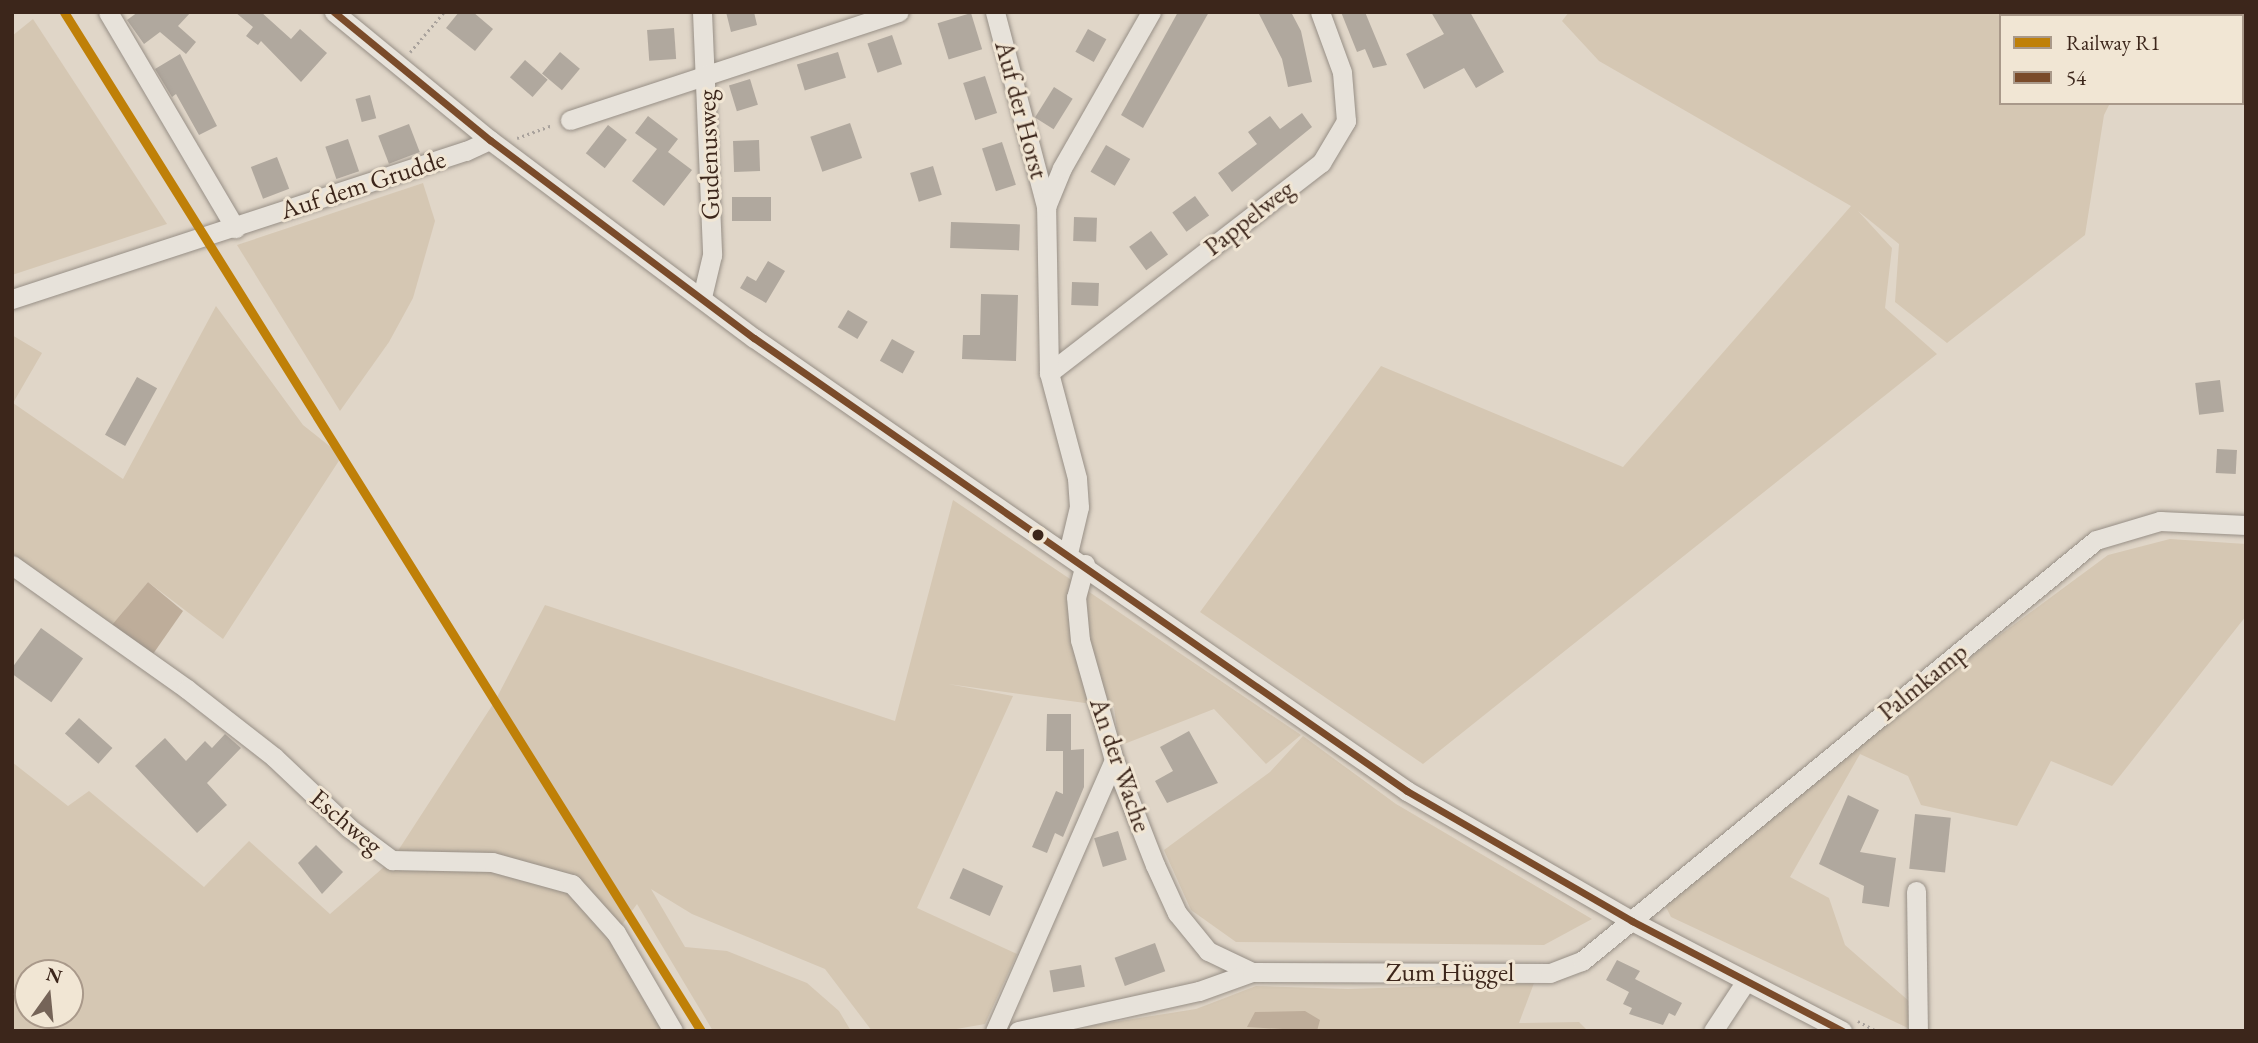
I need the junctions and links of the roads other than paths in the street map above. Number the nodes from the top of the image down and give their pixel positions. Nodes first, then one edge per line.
1 (108, 12) edge
2 (334, 12) edge
3 (702, 12) edge
4 (899, 12) edge
5 (995, 12) edge
6 (1151, 12) edge
7 (1320, 12) edge
8 (706, 74) junction
9 (570, 120) road end
10 (489, 140) junction
11 (1046, 207) junction
12 (234, 228) junction
13 (702, 297) junction
14 (12, 299) edge
15 (1049, 373) junction
16 (2246, 525) edge
17 (1068, 552) junction
18 (1085, 564) junction
19 (12, 565) edge
20 (1114, 760) junction
21 (1916, 891) dead end
22 (1632, 921) junction
23 (1208, 951) joint
24 (1252, 972) junction
25 (1746, 981) junction
26 (673, 1031) edge
27 (995, 1031) edge
28 (1018, 1031) edge
29 (1713, 1031) edge
30 (1842, 1031) edge
31 (1918, 1031) edge

1 - 12 street
2 - 10 street
3 - 8 street, Gudenusweg
4 - 8 street
5 - 11 street, Auf der Horst
6 - 11 street
7 - 15 street, Pappelweg
8 - 9 street
8 - 13 street, Gudenusweg
10 - 12 street, Auf dem Grudde
10 - 13 street
11 - 15 street
12 - 14 street, Auf dem Grudde
13 - 17 street
15 - 17 street
16 - 22 street, Palmkamp
17 - 18 street
18 - 20 street, An der Wache
18 - 22 street
19 - 26 street, Eschweg
20 - 23 street, An der Wache
20 - 27 street
21 - 31 street
22 - 24 street, Zum Hüggel
22 - 25 street
23 - 24 street, Zum Hüggel
24 - 28 street, Zum Hüggel
25 - 29 street
25 - 30 street

